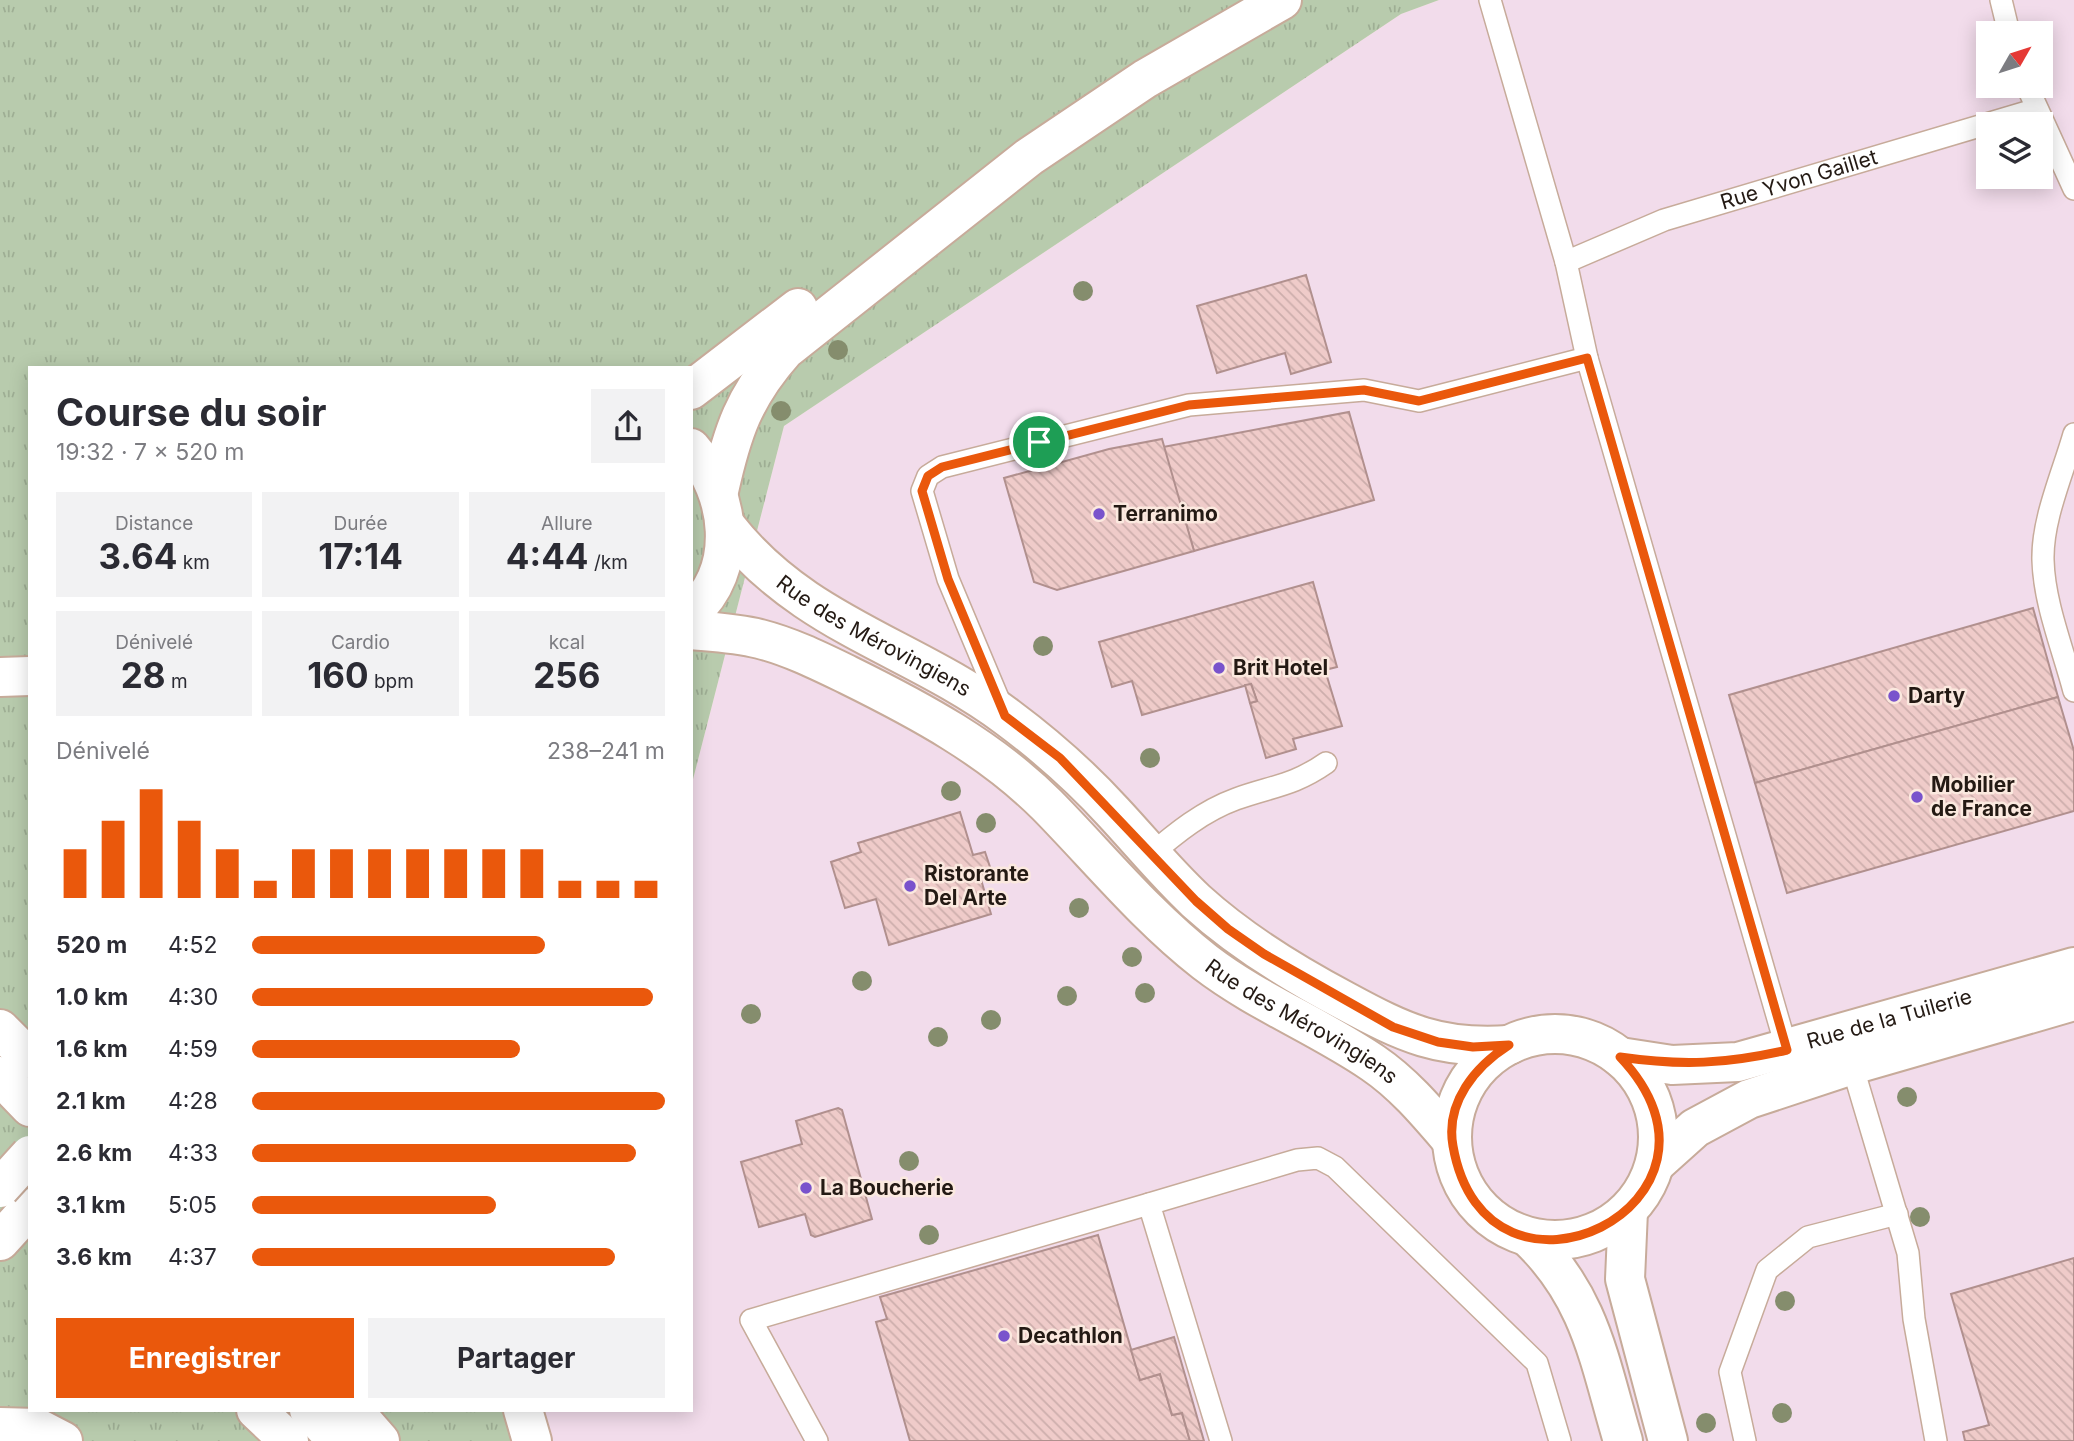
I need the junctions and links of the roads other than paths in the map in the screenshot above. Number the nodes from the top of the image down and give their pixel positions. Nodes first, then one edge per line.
1 (1229, 0) edge
2 (1282, 0) edge
3 (1490, 0) edge
4 (2001, 0) edge
5 (2006, 21) edge
6 (2032, 98) edge
7 (2037, 109) junction
8 (2074, 189) edge
9 (1566, 262) junction
10 (1587, 358) junction
11 (693, 388) edge
12 (2074, 434) edge
13 (693, 450) edge
14 (722, 508) junction
15 (693, 610) edge
16 (693, 631) edge
17 (28, 676) edge
18 (0, 677) edge
19 (2074, 691) edge
20 (1005, 716) junction
21 (1326, 763) dead end
22 (1149, 856) junction
23 (2074, 967) edge
24 (2074, 1001) edge
25 (0, 1029) edge
26 (1509, 1045) junction
27 (1787, 1050) junction
28 (28, 1057) edge
29 (1620, 1057) junction
30 (1852, 1065) junction
31 (0, 1076) edge
32 (28, 1105) edge
33 (1452, 1141) junction
34 (28, 1157) edge
35 (1656, 1163) junction
36 (0, 1181) edge
37 (0, 1188) edge
38 (1149, 1205) junction
39 (28, 1206) edge
40 (28, 1210) edge
41 (1628, 1210) junction
42 (1897, 1214) junction
43 (1528, 1237) junction
44 (0, 1241) edge
45 (258, 1412) edge
46 (311, 1412) edge
47 (355, 1412) edge
48 (524, 1412) edge
49 (0, 1427) edge
50 (63, 1441) edge
51 (289, 1441) edge
52 (337, 1441) edge
53 (380, 1441) edge
54 (532, 1441) edge
55 (817, 1441) edge
56 (1221, 1441) edge
57 (1560, 1441) edge
58 (1623, 1441) edge
59 (1668, 1441) edge
60 (1745, 1441) edge
61 (1936, 1441) edge

1 - 11 main road
2 - 14 main road
3 - 9 lane
4 - 5 lane
6 - 7 lane
7 - 8 lane
7 - 9 lane, Rue Yvon Gaillet
9 - 10 lane
10 - 20 lane
10 - 27 lane
12 - 19 lane
13 - 14 main road, Rue des Mérovingiens
14 - 15 main road
14 - 20 main road, Rue des Mérovingiens
16 - 33 main road, Rue des Mérovingiens
17 - 18 main road
20 - 22 main road, Rue des Mérovingiens
21 - 22 lane
22 - 26 main road, Rue des Mérovingiens
23 - 27 main road, Rue de la Tuilerie
24 - 30 main road, Rue de la Tuilerie
25 - 28 main road
26 - 29 main road
26 - 33 main road
27 - 29 main road, Rue de la Tuilerie
29 - 35 main road
30 - 35 main road, Rue de la Tuilerie
30 - 42 lane
31 - 32 main road
33 - 43 main road
34 - 37 main road, bridge
35 - 41 main road
36 - 39 main road
38 - 55 lane
38 - 56 lane
38 - 57 lane
40 - 44 main road
41 - 43 main road
41 - 59 main road
42 - 60 lane
42 - 61 lane
43 - 58 main road
45 - 51 main road
46 - 52 main road
47 - 53 main road
48 - 54 main road
49 - 50 main road

